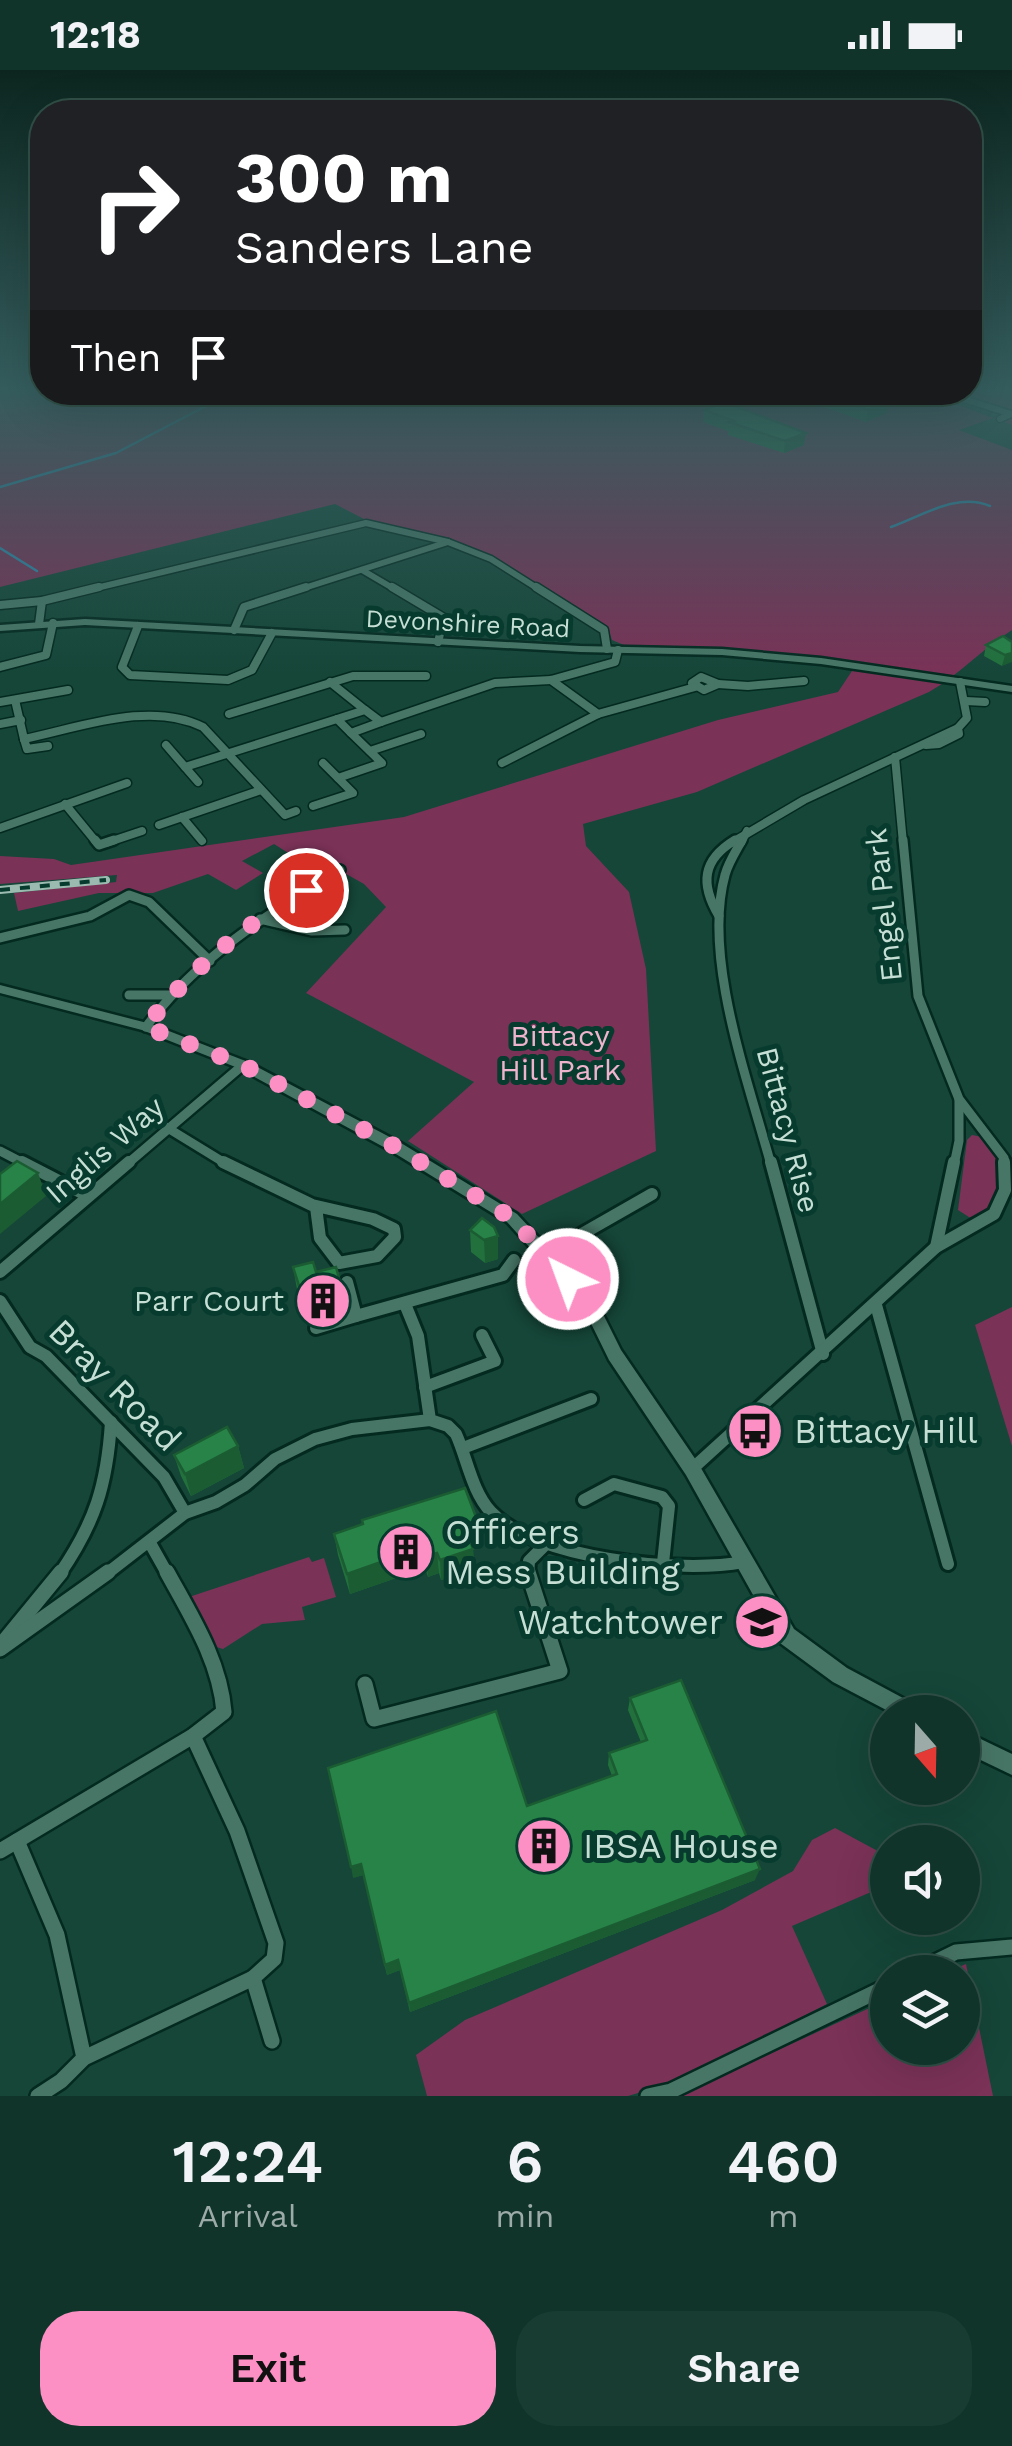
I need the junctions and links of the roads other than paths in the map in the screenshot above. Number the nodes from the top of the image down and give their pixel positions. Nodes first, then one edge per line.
1 (448, 542) junction
2 (362, 570) junction
3 (42, 602) junction
4 (0, 605) edge
5 (53, 623) junction
6 (39, 624) junction
7 (138, 626) junction
8 (0, 628) edge
9 (234, 630) junction
10 (272, 633) junction
11 (438, 642) junction
12 (612, 650) junction
13 (0, 667) edge
14 (426, 676) dead end
15 (551, 680) junction
16 (804, 681) dead end
17 (330, 682) junction
18 (960, 682) junction
19 (1012, 689) edge
20 (68, 690) dead end
21 (15, 700) junction
22 (966, 700) junction
23 (0, 702) edge
24 (985, 702) dead end
25 (366, 710) junction
26 (230, 714) dead end
27 (598, 714) junction
28 (337, 719) junction
29 (21, 720) junction
30 (382, 723) junction
31 (0, 724) edge
32 (351, 732) junction
33 (421, 734) dead end
34 (24, 740) junction
35 (166, 745) dead end
36 (48, 746) dead end
37 (370, 751) junction
38 (228, 754) junction
39 (895, 757) junction
40 (323, 763) dead end
41 (502, 763) dead end
42 (185, 767) junction
43 (338, 778) junction
44 (198, 782) dead end
45 (127, 783) dead end
46 (261, 790) junction
47 (65, 804) junction
48 (313, 806) dead end
49 (296, 812) dead end
50 (182, 817) junction
51 (159, 825) dead end
52 (0, 828) edge
53 (142, 831) dead end
54 (746, 832) junction
55 (202, 840) dead end
56 (340, 870) dead end
57 (719, 916) junction
58 (260, 919) junction
59 (345, 930) dead end
60 (0, 938) edge
61 (210, 961) junction
62 (0, 989) edge
63 (129, 995) dead end
64 (169, 996) junction
65 (146, 1027) junction
66 (243, 1065) junction
67 (960, 1100) junction
68 (166, 1128) junction
69 (0, 1151) edge
70 (652, 1194) dead end
71 (88, 1196) junction
72 (316, 1207) junction
73 (936, 1247) junction
74 (546, 1254) junction
75 (514, 1260) dead end
76 (0, 1272) edge
77 (346, 1282) dead end
78 (0, 1301) edge
79 (405, 1304) junction
80 (876, 1305) junction
81 (356, 1316) junction
82 (316, 1328) dead end
83 (482, 1336) dead end
84 (823, 1354) junction
85 (425, 1387) junction
86 (591, 1399) dead end
87 (430, 1420) junction
88 (110, 1422) junction
89 (462, 1448) junction
90 (692, 1470) junction
91 (584, 1500) dead end
92 (185, 1513) junction
93 (150, 1543) junction
94 (545, 1545) junction
95 (743, 1562) junction
96 (663, 1563) junction
97 (948, 1564) dead end
98 (0, 1647) edge
99 (366, 1684) dead end
100 (877, 1695) edge
101 (193, 1736) junction
102 (980, 1749) edge
103 (1012, 1765) edge
104 (18, 1841) junction
105 (0, 1851) edge
106 (1012, 1946) edge
107 (950, 1955) edge
108 (253, 1978) junction
109 (870, 1995) edge
110 (272, 2042) dead end
111 (84, 2058) junction
112 (62, 2088) edge
113 (38, 2096) edge
114 (648, 2096) edge

1 - 2 street
1 - 3 street
1 - 12 street
2 - 9 street
2 - 11 street
3 - 4 street
3 - 6 street
5 - 6 street, Devonshire Road
5 - 7 street, Devonshire Road
5 - 13 street
6 - 8 street, Devonshire Road
7 - 9 street, Devonshire Road
7 - 10 street
9 - 10 street, Devonshire Road
10 - 11 street, Devonshire Road
11 - 12 street, Devonshire Road
12 - 15 street
12 - 18 street, Devonshire Road
14 - 17 street
15 - 27 street
15 - 30 street
16 - 27 street
17 - 25 street
17 - 26 street
18 - 19 street, Devonshire Road
18 - 22 street
20 - 21 street
21 - 23 street
21 - 29 street
22 - 24 street
22 - 39 street, Bittacy Rise
25 - 28 street
25 - 30 street
27 - 41 street
28 - 32 street
28 - 38 street
29 - 31 street
29 - 34 street
30 - 32 street
32 - 37 street
33 - 37 street
34 - 36 street
34 - 38 street
35 - 42 street
37 - 43 street
38 - 42 street
38 - 46 street
39 - 54 street, Bittacy Rise
39 - 67 street, Engel Park
40 - 43 street
42 - 44 street
43 - 48 street
45 - 47 street
46 - 49 street
46 - 50 street
47 - 52 street
47 - 53 street
50 - 51 street
50 - 55 street
54 - 57 street, Bittacy Rise
54 - 57 street, Bittacy Rise
56 - 58 street
57 - 84 street, Bittacy Rise
58 - 59 street
58 - 61 street
60 - 61 street
61 - 64 street
62 - 65 street
63 - 64 street
64 - 65 street
65 - 66 street
66 - 68 street, Inglis Way
66 - 74 street
67 - 73 street, Engel Park
67 - 73 street, Engel Park
68 - 71 street, Inglis Way
68 - 72 street
69 - 71 street
70 - 74 street
71 - 76 street, Inglis Way
72 - 72 street
73 - 80 street, Engel Park
74 - 90 street
75 - 79 street
77 - 81 street
78 - 88 street, Bray Road
79 - 81 street
79 - 85 street
80 - 84 street, Engel Park
80 - 97 street
81 - 82 street
83 - 85 street
84 - 90 street, Engel Park
85 - 87 street
86 - 89 street
87 - 89 street
87 - 92 street
88 - 92 street, Bray Road
88 - 98 street
89 - 94 street
90 - 95 street
91 - 96 street
92 - 93 street
93 - 98 street
93 - 101 street
94 - 96 street
94 - 99 street
95 - 96 street
95 - 100 street
101 - 104 street
101 - 108 street
102 - 103 street
104 - 105 street
104 - 111 street
106 - 107 street
108 - 110 street
108 - 111 street
109 - 114 street
111 - 112 street
112 - 113 street

